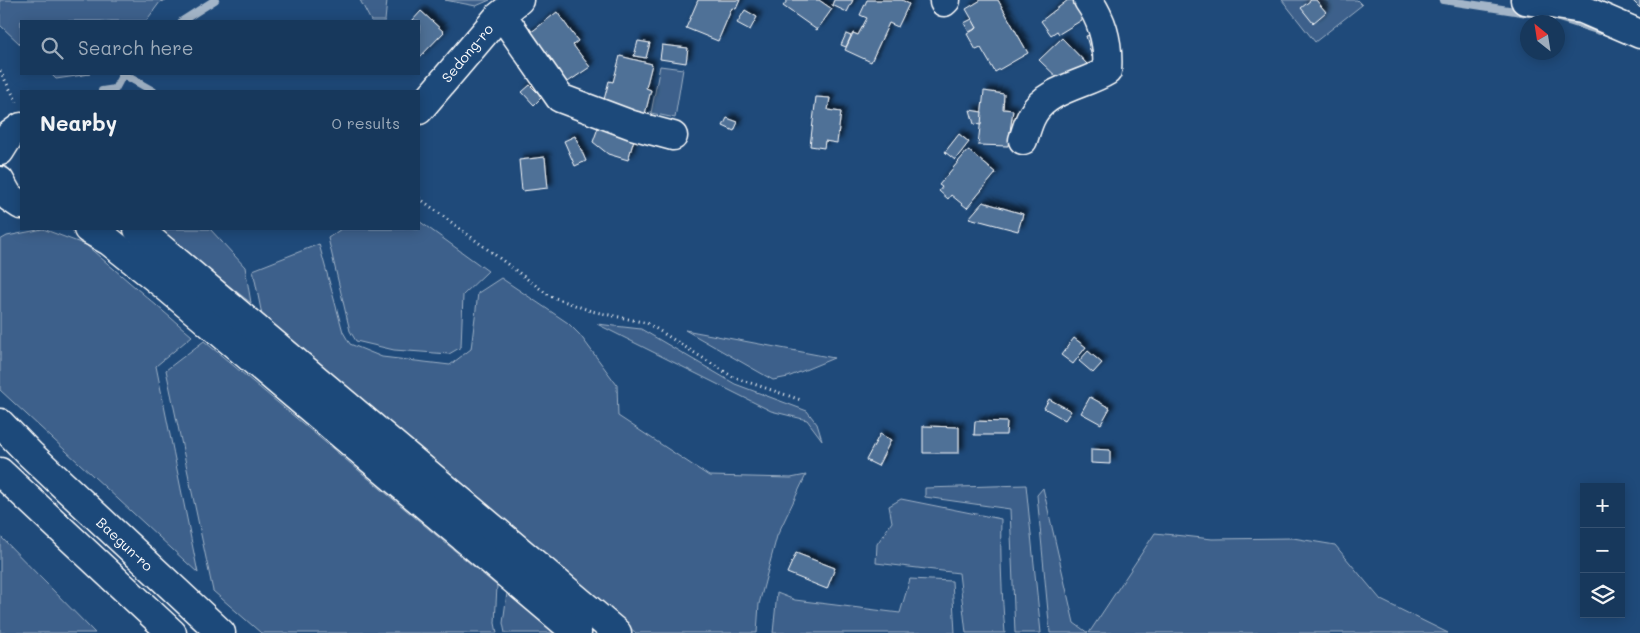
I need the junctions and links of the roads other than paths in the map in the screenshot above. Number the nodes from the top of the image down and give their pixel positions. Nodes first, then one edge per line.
1 (1088, 0) edge
2 (1525, 0) edge
3 (511, 7) edge
4 (1640, 34) edge
5 (420, 109) edge
6 (20, 128) edge
7 (673, 136) dead end
8 (1023, 140) dead end
9 (0, 151) edge
10 (90, 230) edge
11 (139, 230) edge
12 (0, 423) edge
13 (3, 476) edge
14 (122, 586) junction
15 (152, 633) edge
16 (172, 633) edge
17 (223, 633) edge
18 (577, 633) edge
19 (617, 633) edge

1 - 8 main road
2 - 4 main road
3 - 5 main road, Sedong-ro
3 - 7 main road
6 - 9 main road
10 - 18 main road
11 - 19 main road
12 - 17 main road, Baegun-ro
13 - 14 main road
14 - 15 main road
14 - 16 main road

